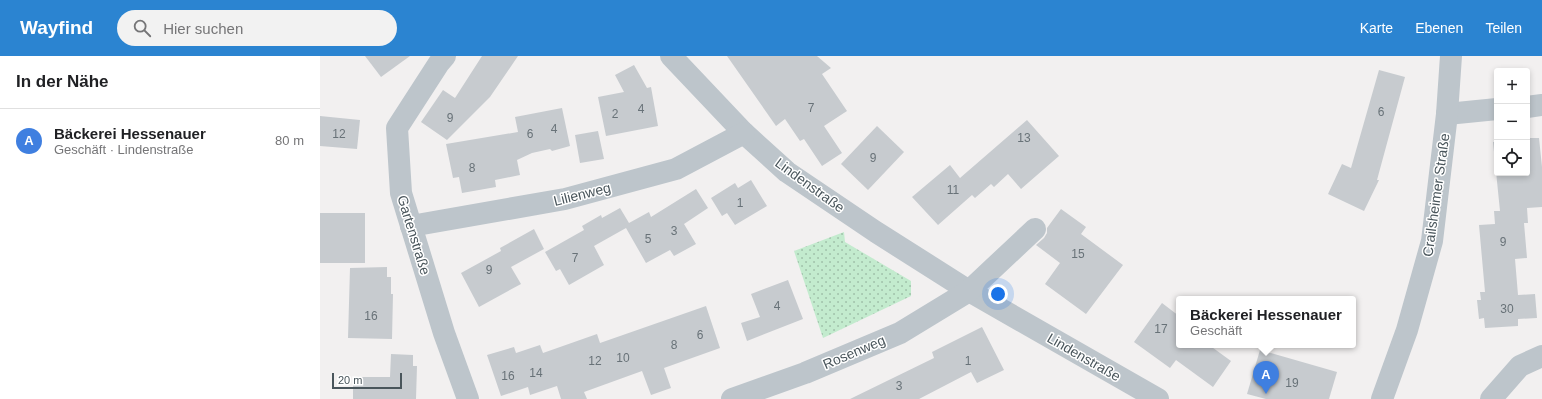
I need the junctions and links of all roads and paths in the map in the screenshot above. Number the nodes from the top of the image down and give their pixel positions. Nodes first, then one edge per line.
1 (445, 56) edge
2 (671, 56) edge
3 (1451, 56) edge
4 (1542, 105) edge
5 (1530, 106) edge
6 (1494, 109) edge
7 (1447, 114) junction
8 (744, 132) junction
9 (411, 226) junction
10 (1035, 229) dead end
11 (969, 291) junction
12 (1542, 356) edge
13 (468, 399) edge
14 (732, 399) edge
15 (1158, 399) edge
16 (1382, 399) edge
17 (1491, 399) edge

1 - 9 street, Gartenstraße
2 - 8 street, Lindenstraße
3 - 7 street, Crailsheimer Straße
4 - 5 street
6 - 7 street
7 - 16 street, Crailsheimer Straße
8 - 9 street, Lilienweg
8 - 11 street, Lindenstraße
9 - 13 street, Gartenstraße
10 - 11 street
11 - 14 street, Rosenweg
11 - 15 street, Lindenstraße
12 - 17 street

